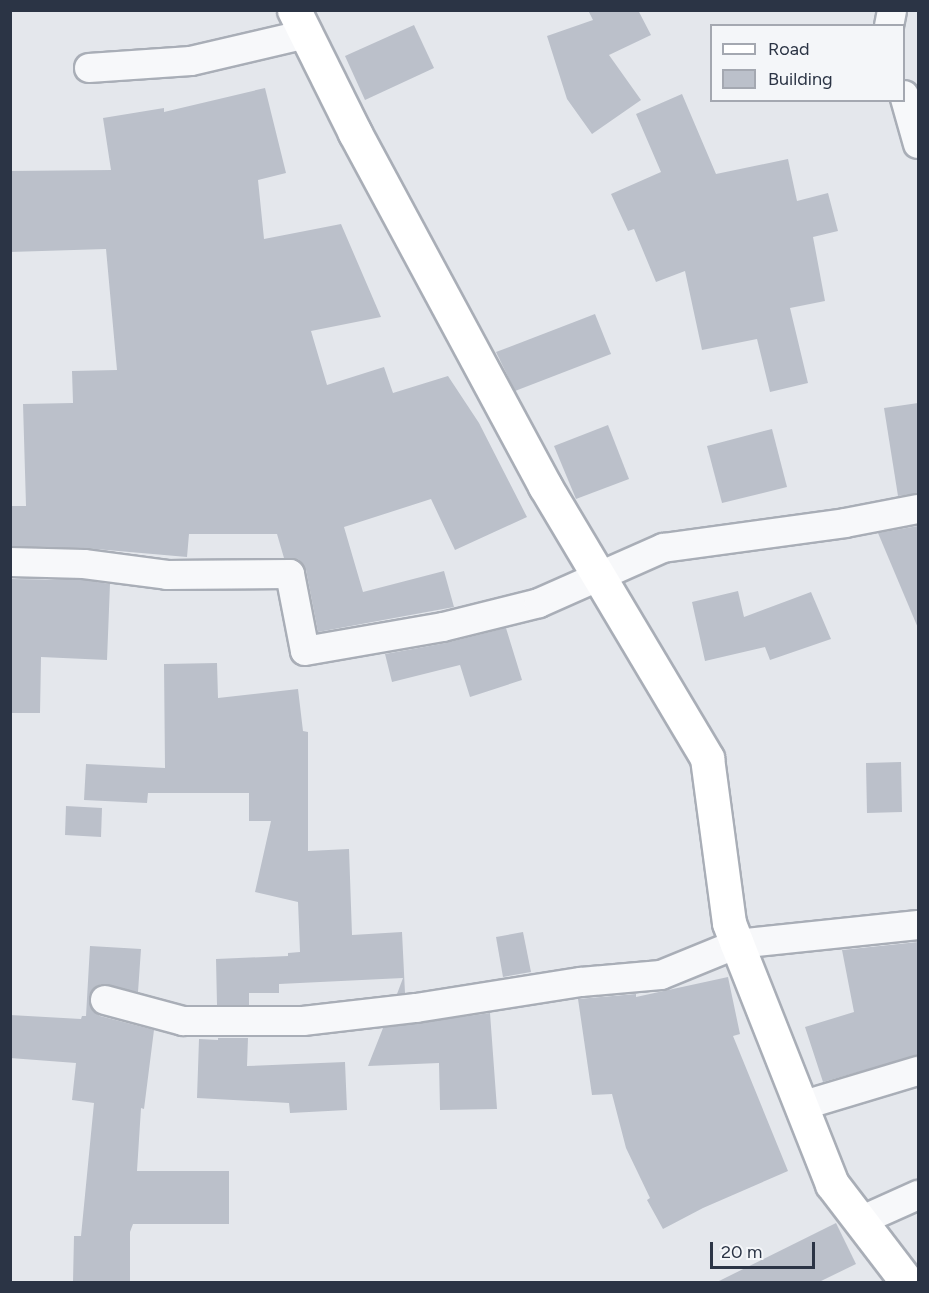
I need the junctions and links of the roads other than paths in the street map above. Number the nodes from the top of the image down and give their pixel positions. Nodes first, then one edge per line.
1 (300, 22) edge
2 (89, 68) dead end
3 (905, 102) edge
4 (918, 144) edge
5 (918, 509) edge
6 (10, 562) edge
7 (600, 577) junction
8 (918, 925) edge
9 (737, 944) junction
10 (105, 1000) dead end
11 (918, 1071) edge
12 (801, 1106) junction
13 (918, 1195) edge
14 (860, 1221) junction
15 (907, 1282) edge

1 - 2 street
1 - 7 main road
3 - 4 street
5 - 7 street
6 - 7 street
7 - 9 main road
8 - 9 street
9 - 10 street
9 - 12 main road
11 - 12 street
12 - 14 main road
13 - 14 street
14 - 15 main road

